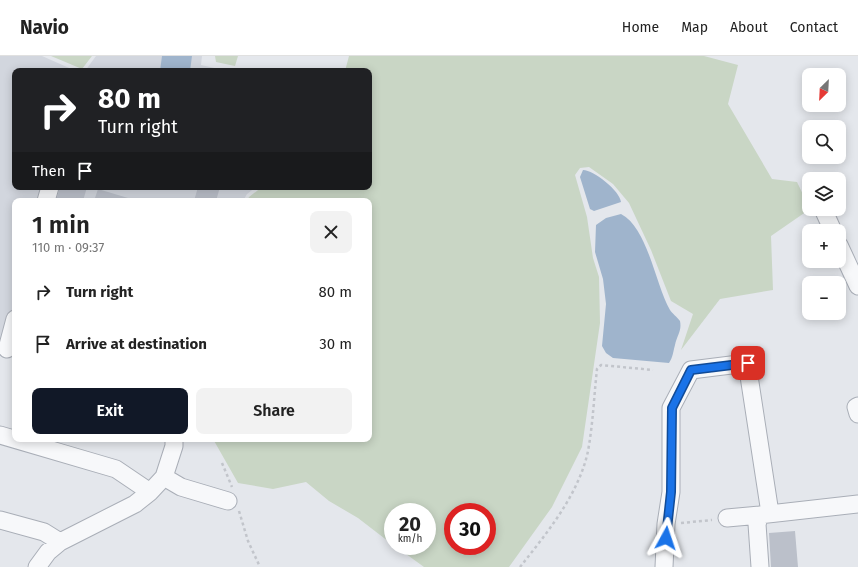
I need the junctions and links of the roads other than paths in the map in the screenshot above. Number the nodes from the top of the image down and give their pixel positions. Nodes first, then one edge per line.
1 (846, 260) edge
2 (858, 286) edge
3 (12, 331) edge
4 (7, 349) edge
5 (858, 406) edge
6 (858, 414) edge
7 (0, 435) edge
8 (12, 439) edge
9 (24, 442) edge
10 (174, 442) edge
11 (164, 478) junction
12 (150, 492) junction
13 (233, 501) road end
14 (858, 504) edge
15 (765, 514) junction
16 (727, 518) road end
17 (0, 520) edge
18 (60, 542) junction
19 (37, 567) edge
20 (664, 567) edge
21 (760, 567) edge

1 - 2 street
3 - 4 street
5 - 6 street
7 - 8 street
9 - 12 street
10 - 11 street
11 - 12 street
11 - 13 street
12 - 18 street
14 - 15 street
15 - 16 street
15 - 20 street
15 - 21 street
17 - 18 street
18 - 19 street

